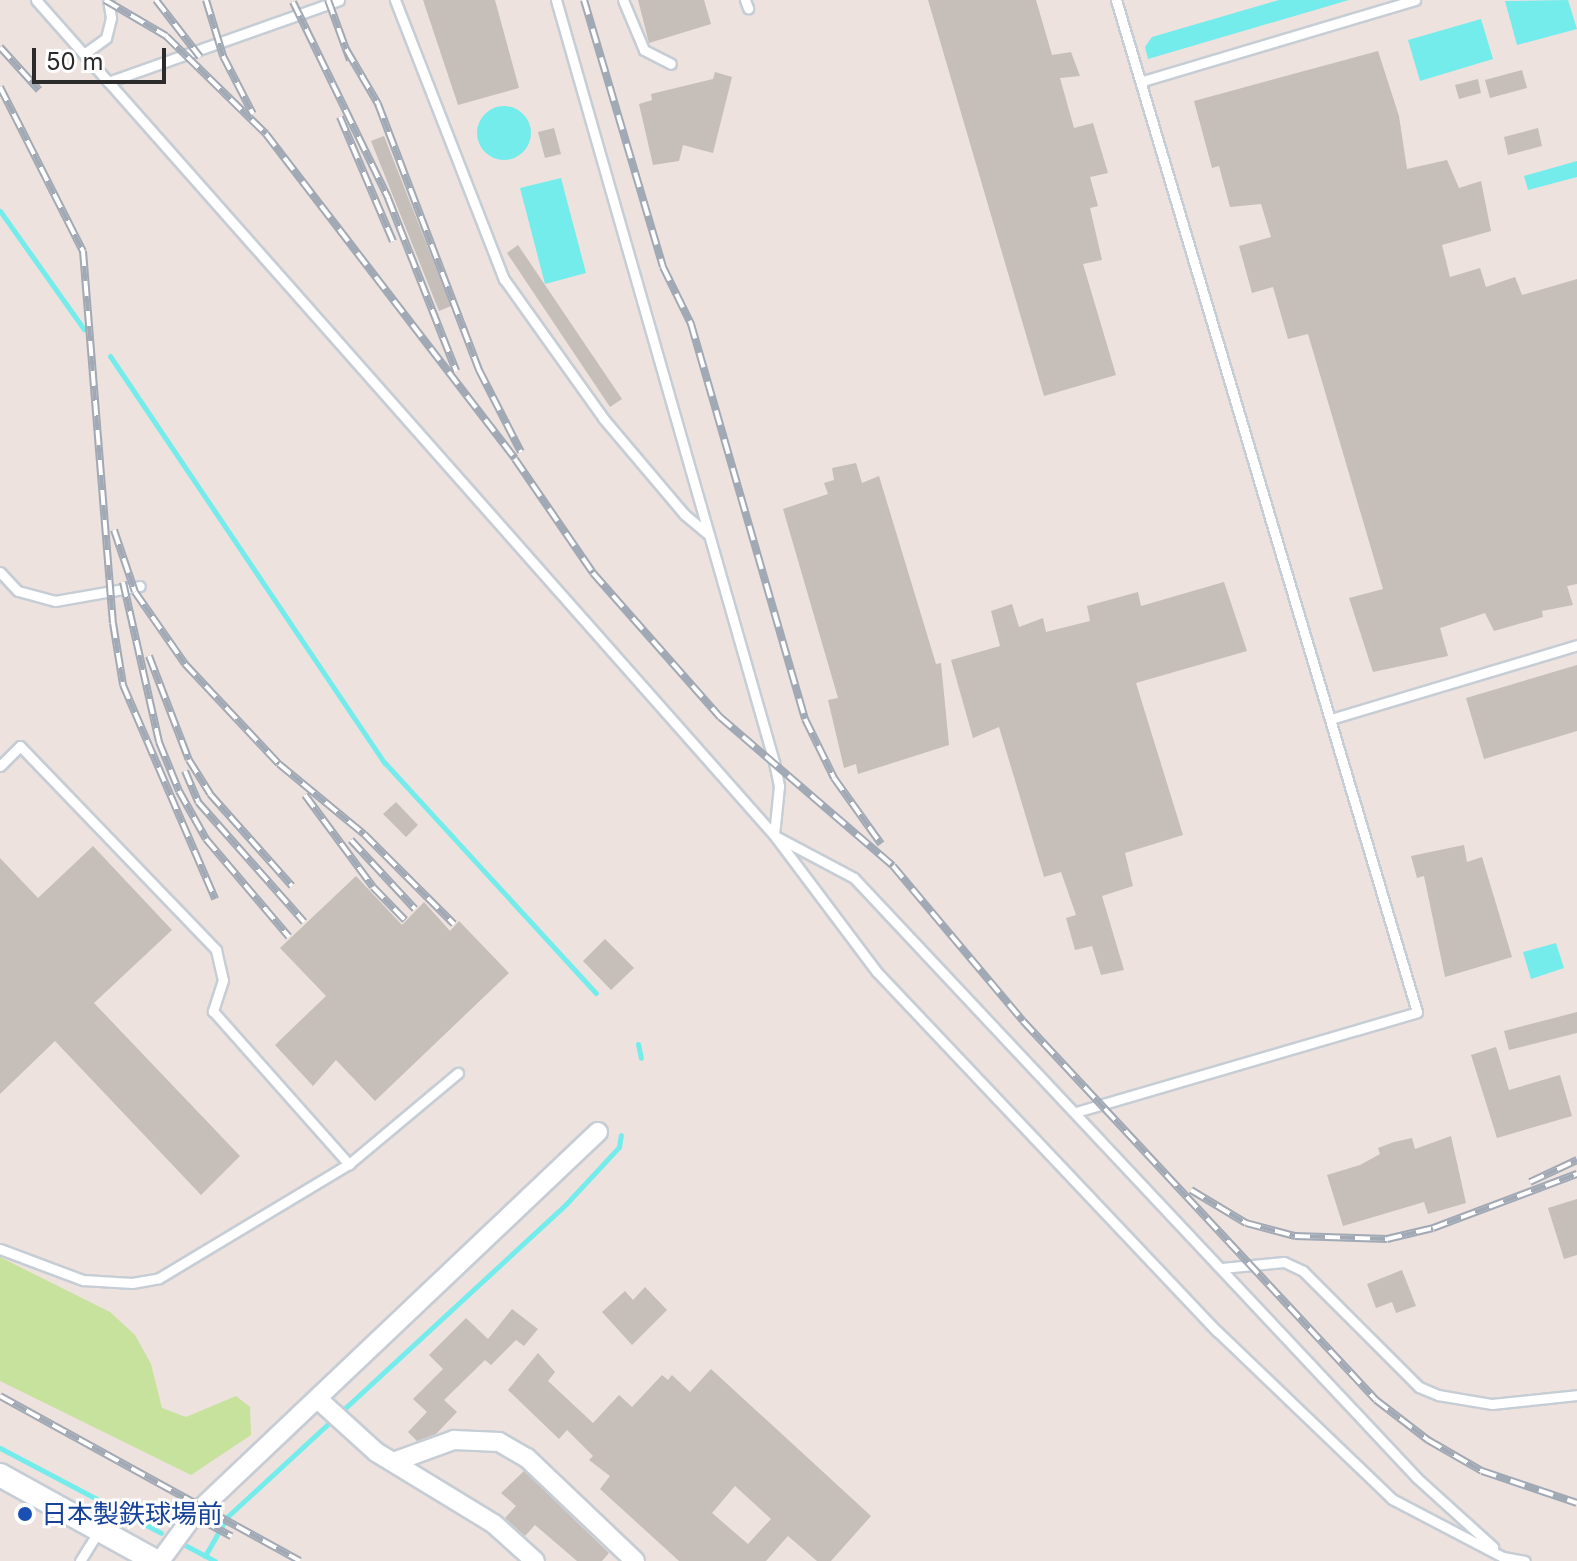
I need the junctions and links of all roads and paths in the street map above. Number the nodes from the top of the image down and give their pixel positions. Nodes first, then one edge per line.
1 (36, 0) edge
2 (108, 0) edge
3 (339, 0) edge
4 (395, 0) edge
5 (556, 0) edge
6 (623, 0) edge
7 (1116, 0) edge
8 (1415, 0) edge
9 (84, 54) junction
10 (671, 64) dead end
11 (1143, 81) junction
12 (108, 82) junction
13 (710, 536) junction
14 (0, 572) edge
15 (140, 586) dead end
16 (1577, 645) edge
17 (1331, 719) junction
18 (0, 766) edge
19 (774, 835) junction
20 (458, 1073) dead end
21 (1076, 1112) junction
22 (598, 1132) dead end
23 (349, 1164) junction
24 (0, 1249) edge
25 (1222, 1268) junction
26 (1577, 1395) edge
27 (330, 1411) junction
28 (396, 1461) junction
29 (0, 1475) edge
30 (99, 1530) junction
31 (1503, 1557) junction
32 (80, 1561) edge
33 (158, 1561) edge
34 (535, 1561) edge
35 (635, 1561) edge
36 (1525, 1561) edge

1 - 9 lane
2 - 9 lane
3 - 12 lane
4 - 13 lane
5 - 13 lane
6 - 10 lane
7 - 11 lane
8 - 11 lane
9 - 12 lane
11 - 17 lane
12 - 19 lane
13 - 19 lane
14 - 15 lane
16 - 17 lane
17 - 21 lane
18 - 23 lane
19 - 21 lane
19 - 31 lane
20 - 23 lane
21 - 25 lane
22 - 27 street
23 - 24 lane
25 - 26 lane
25 - 31 lane
27 - 28 street
27 - 33 street
28 - 34 street
28 - 35 street
29 - 30 street
30 - 32 lane
30 - 33 street
31 - 36 lane

